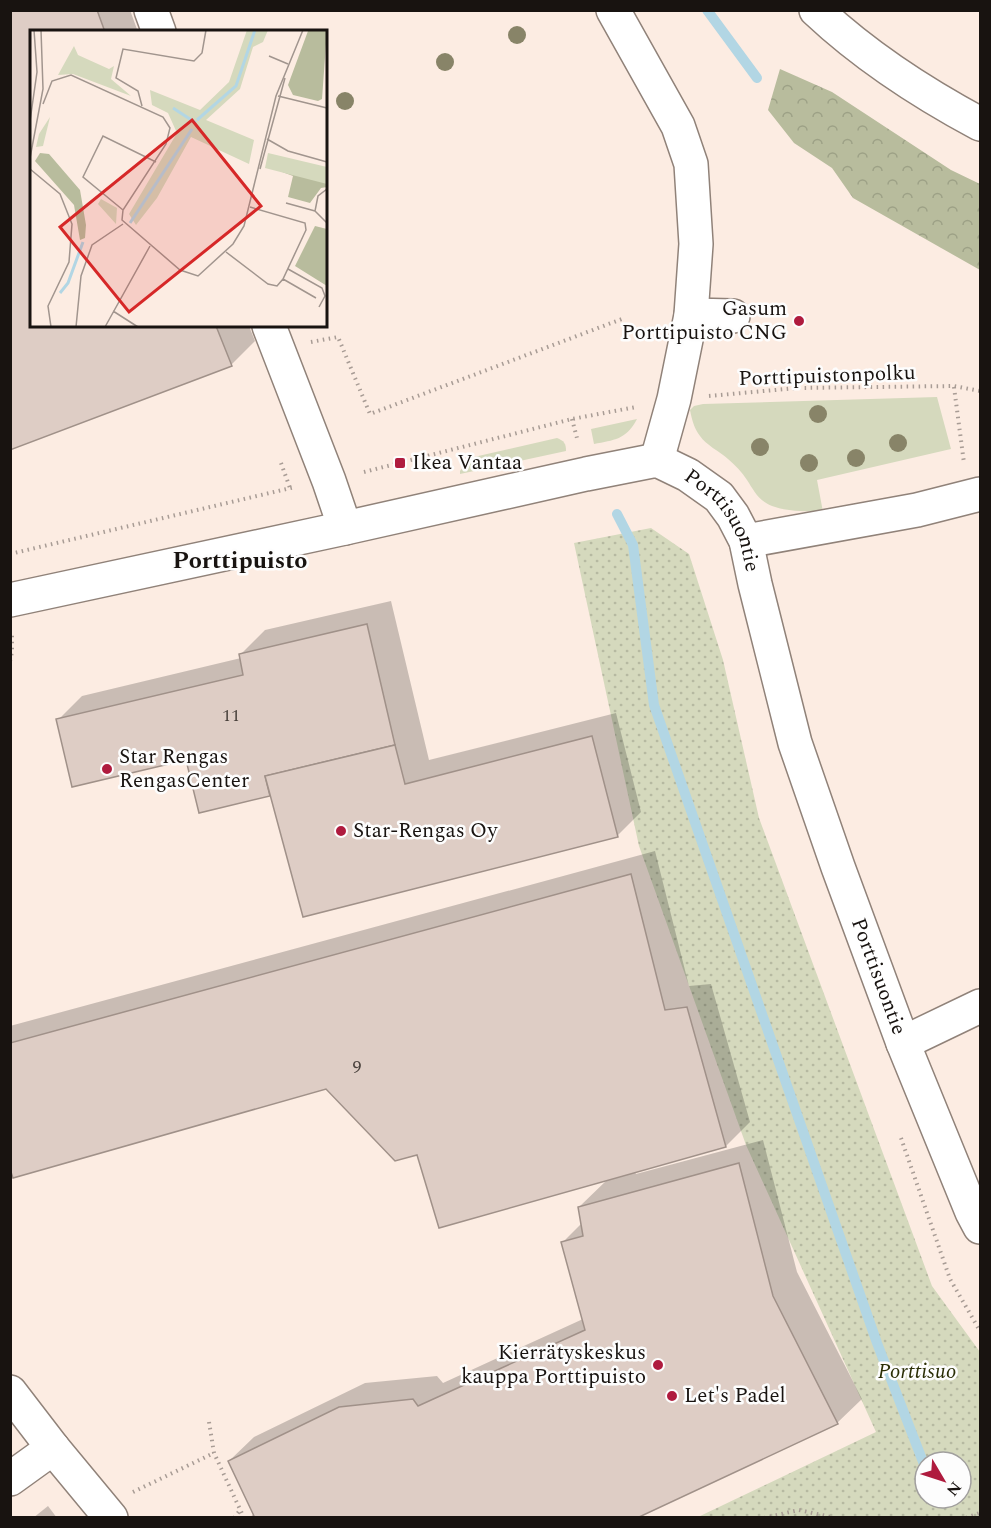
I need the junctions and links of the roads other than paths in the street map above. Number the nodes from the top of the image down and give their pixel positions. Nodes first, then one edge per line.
1 (151, 10) edge
2 (613, 10) edge
3 (816, 10) edge
4 (158, 30) edge
5 (981, 124) edge
6 (691, 315) junction
7 (733, 316) dead end
8 (274, 339) edge
9 (657, 460) junction
10 (981, 494) edge
11 (345, 528) junction
12 (746, 541) junction
13 (10, 600) edge
14 (981, 1006) edge
15 (903, 1042) junction
16 (981, 1227) edge
17 (10, 1392) edge
18 (53, 1448) junction
19 (10, 1479) edge
20 (111, 1518) edge

1 - 4 main road
2 - 6 main road
3 - 5 main road
6 - 7 main road
6 - 9 main road
8 - 11 main road
9 - 11 main road, Porttisuontie
9 - 12 main road, Porttisuontie
10 - 12 main road
11 - 13 main road, Porttisuontie
12 - 15 main road, Porttisuontie
14 - 15 main road
15 - 16 main road, Porttisuontie
17 - 18 main road
18 - 19 main road
18 - 20 main road

